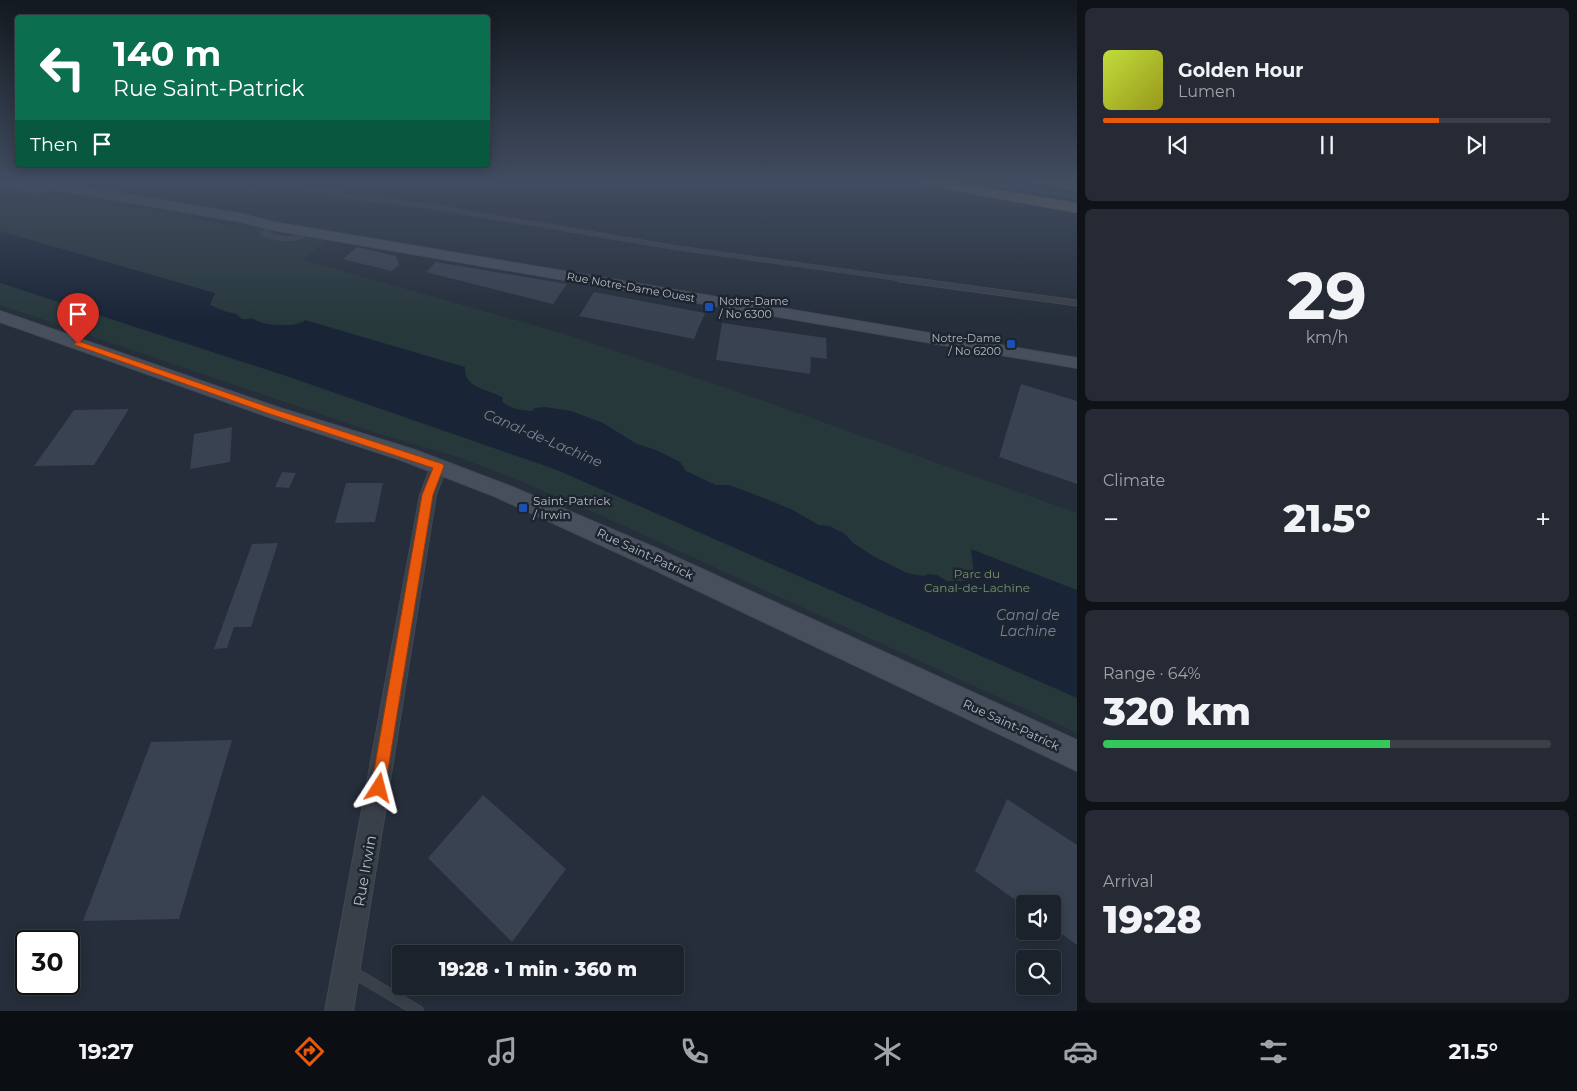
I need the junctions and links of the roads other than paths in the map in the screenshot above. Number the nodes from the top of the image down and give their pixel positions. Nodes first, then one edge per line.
1 (286, 228) edge
2 (561, 228) edge
3 (1077, 303) edge
4 (0, 316) edge
5 (1077, 363) edge
6 (439, 466) junction
7 (1077, 756) edge
8 (347, 968) junction
9 (339, 1011) edge
10 (418, 1011) edge

1 - 5 main road, Rue Notre-Dame Ouest
2 - 3 lane
4 - 6 main road, Rue Saint-Patrick
6 - 7 main road, Rue Saint-Patrick
6 - 8 street, Rue Irwin
8 - 9 street, Rue Irwin
8 - 10 lane

